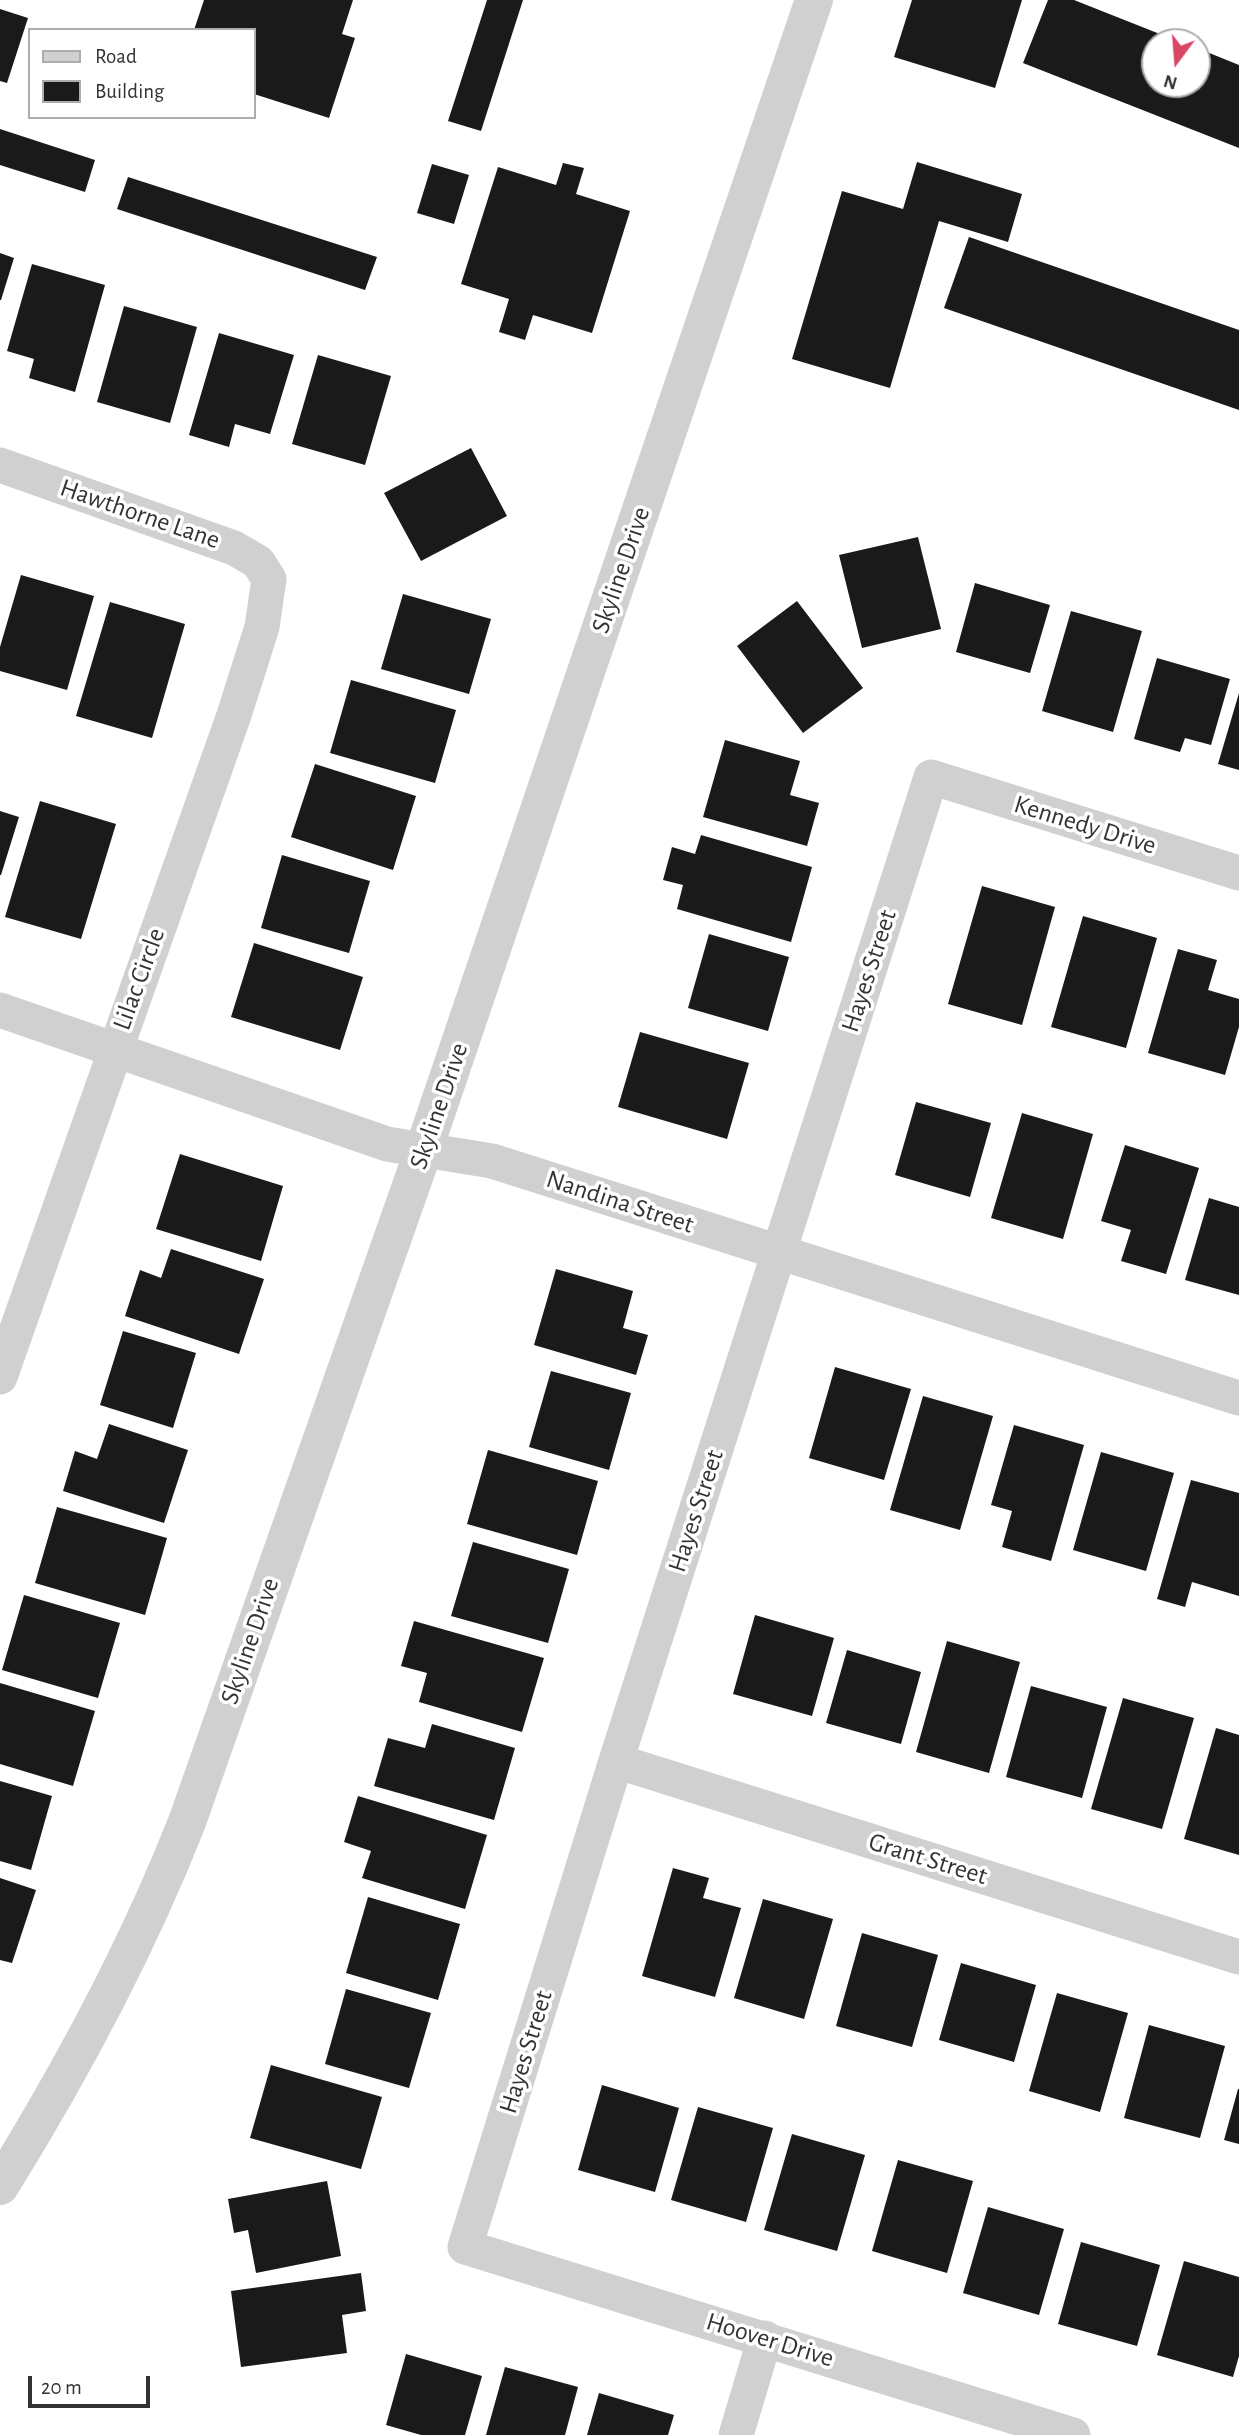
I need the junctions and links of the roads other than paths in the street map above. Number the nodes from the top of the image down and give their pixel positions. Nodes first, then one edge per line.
1 (814, 0) edge
2 (0, 465) edge
3 (269, 579) joint
4 (931, 777) joint
5 (1239, 873) edge
6 (0, 1010) edge
7 (114, 1049) junction
8 (424, 1149) junction
9 (778, 1253) junction
10 (0, 1377) edge
11 (1239, 1398) edge
12 (616, 1761) junction
13 (1239, 1957) edge
14 (0, 2186) edge
15 (465, 2247) joint
16 (765, 2338) junction
17 (736, 2435) edge
18 (1073, 2435) edge

1 - 8 street, Skyline Drive
2 - 3 street, Hawthorne Lane
3 - 7 street, Lilac Circle
4 - 5 street, Kennedy Drive
4 - 9 street, Hayes Street
6 - 7 street, Nandina Street
7 - 8 street, Nandina Street
7 - 10 street, Lilac Circle
8 - 9 street, Nandina Street
8 - 14 street, Skyline Drive
9 - 11 street, Nandina Street
9 - 12 street, Hayes Street
12 - 13 street, Grant Street
12 - 15 street, Hayes Street
15 - 16 street, Hoover Drive
16 - 17 street
16 - 18 street, Hoover Drive

